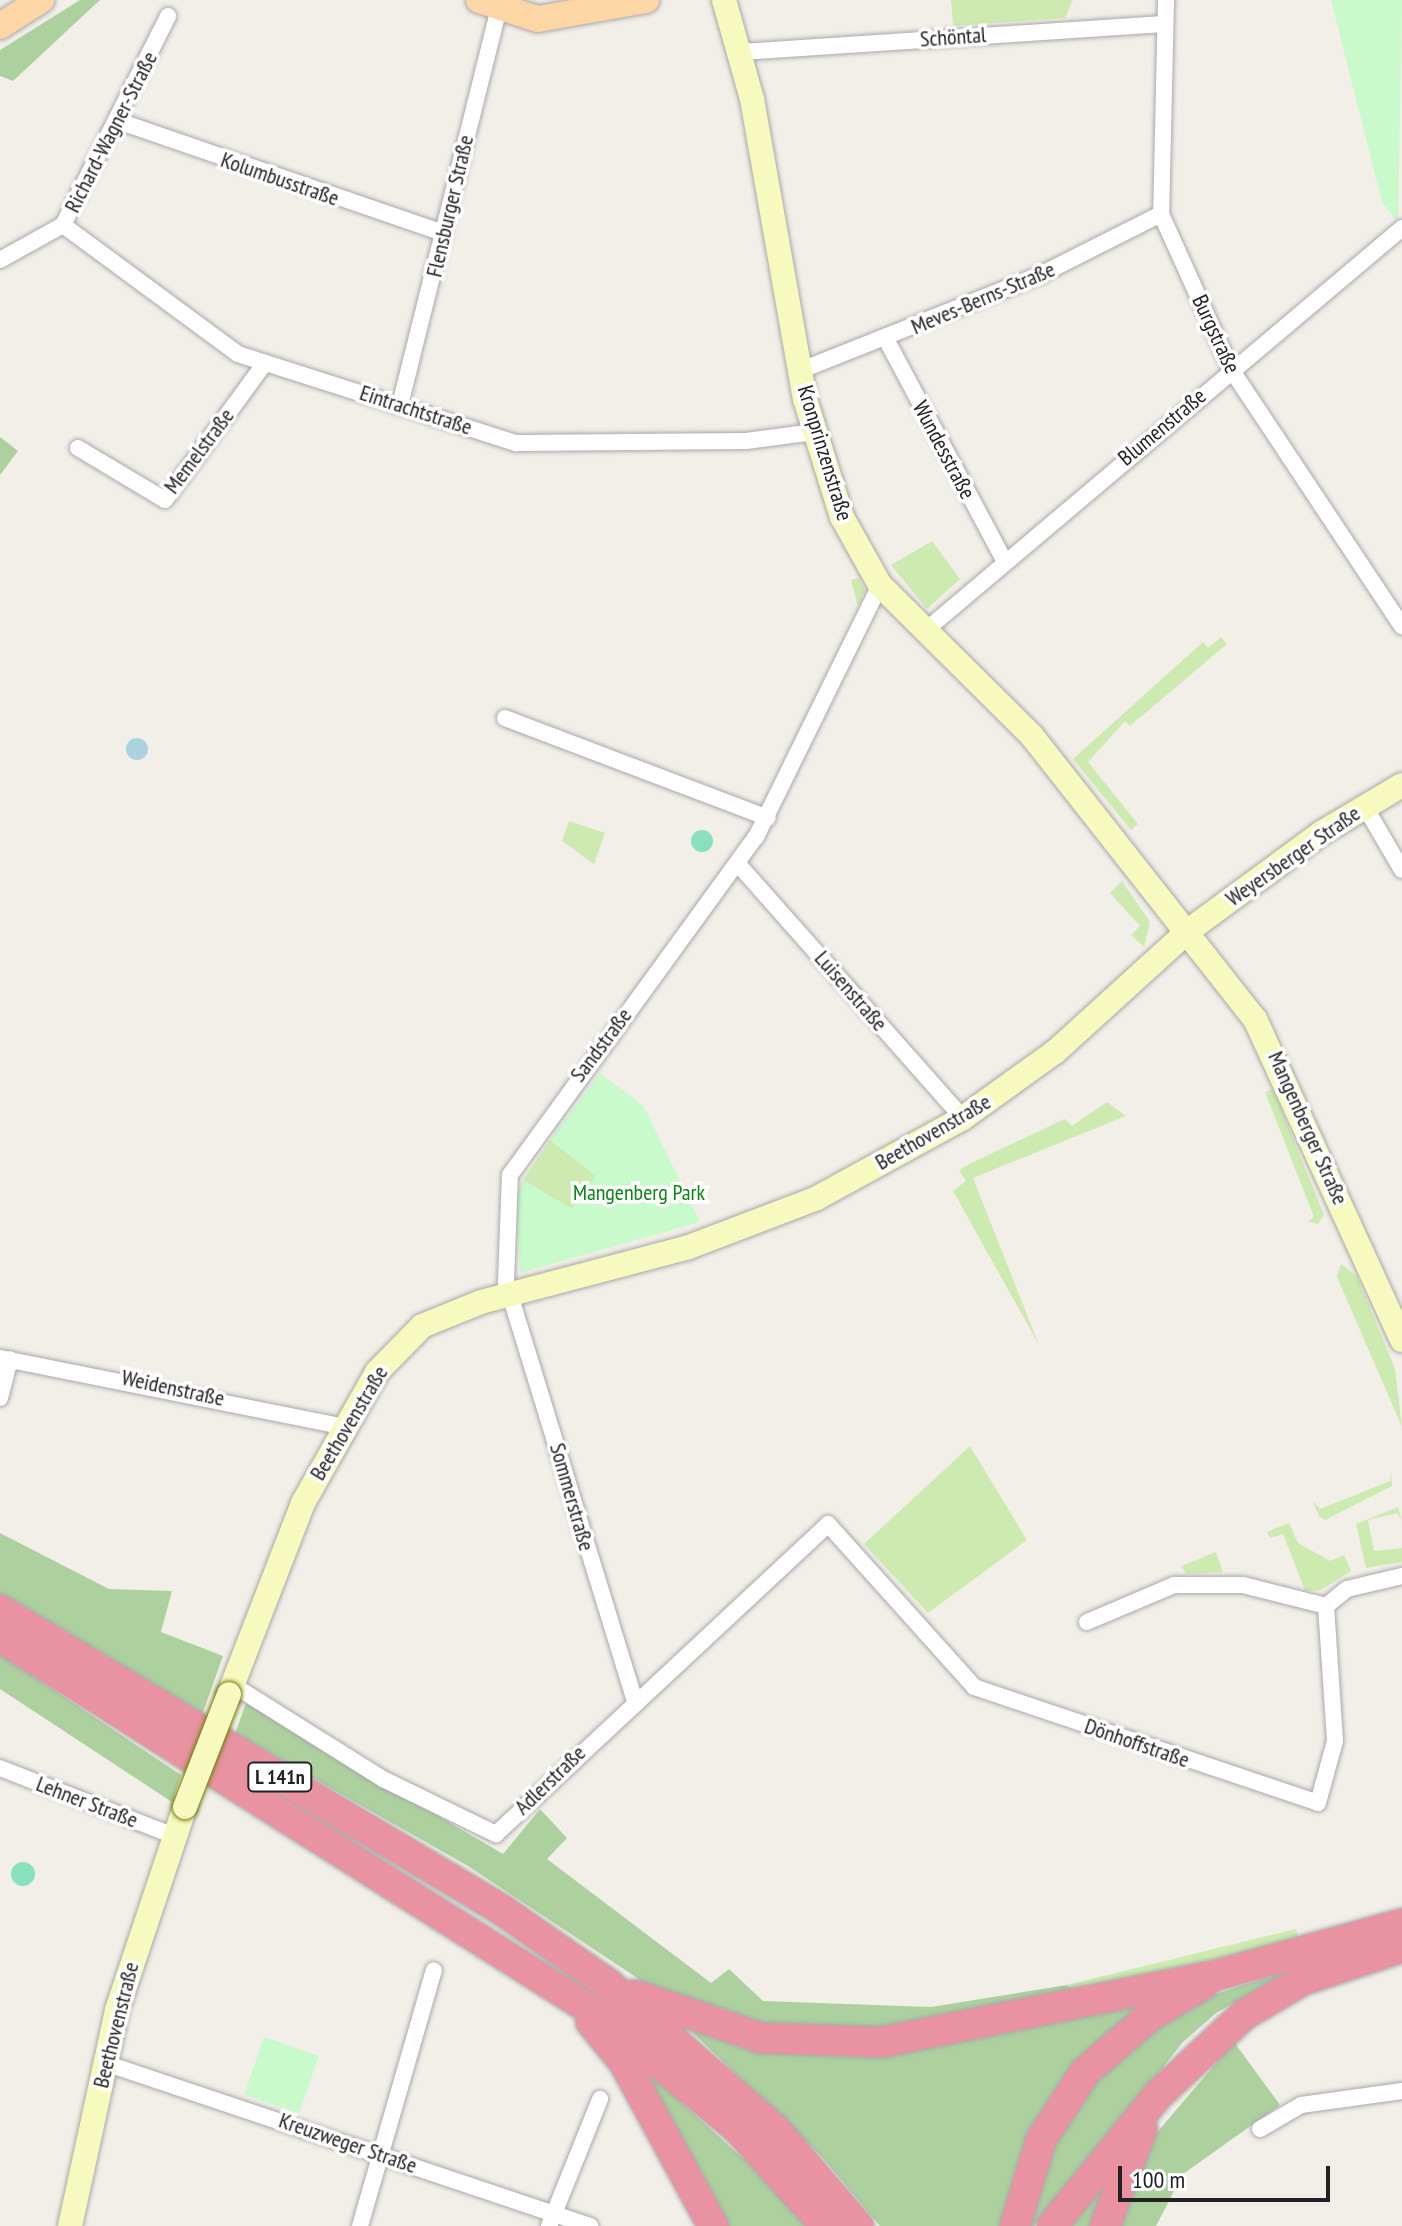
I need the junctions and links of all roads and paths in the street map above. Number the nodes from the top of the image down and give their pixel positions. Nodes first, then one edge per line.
1 (646, 0) edge
2 (724, 0) edge
3 (1166, 0) edge
4 (29, 3) edge
5 (489, 4) edge
6 (168, 16) dead end
7 (1163, 24) junction
8 (0, 26) edge
9 (742, 52) junction
10 (118, 121) junction
11 (1161, 214) junction
12 (63, 225) junction
13 (1402, 228) edge
14 (443, 233) junction
15 (0, 260) edge
16 (886, 339) junction
17 (265, 363) junction
18 (1231, 369) junction
19 (799, 371) junction
20 (400, 405) junction
21 (814, 432) junction
22 (78, 448) dead end
23 (1004, 560) junction
24 (880, 585) junction
25 (1402, 626) edge
26 (926, 630) junction
27 (505, 718) dead end
28 (1402, 785) edge
29 (1364, 805) junction
30 (768, 818) junction
31 (738, 864) junction
32 (1402, 870) edge
33 (1188, 931) junction
34 (963, 1118) junction
35 (510, 1288) junction
36 (1402, 1340) edge
37 (5, 1358) edge
38 (0, 1398) edge
39 (344, 1427) junction
40 (828, 1524) joint
41 (1402, 1576) edge
42 (1380, 1583) junction
43 (1402, 1586) edge
44 (1326, 1606) junction
45 (0, 1610) edge
46 (1087, 1622) dead end
47 (0, 1637) edge
48 (231, 1690) junction
49 (634, 1698) junction
50 (0, 1768) edge
51 (174, 1836) junction
52 (1402, 1924) edge
53 (1402, 1947) edge
54 (434, 1970) dead end
55 (1217, 1975) junction
56 (608, 1984) junction
57 (567, 1993) junction
58 (105, 2063) junction
59 (1402, 2091) edge
60 (1158, 2095) junction
61 (600, 2099) dead end
62 (1260, 2129) dead end
63 (376, 2152) junction
64 (1062, 2216) edge
65 (550, 2220) edge
66 (70, 2226) edge
67 (360, 2226) edge
68 (590, 2226) edge
69 (713, 2226) edge
70 (826, 2226) edge
71 (858, 2226) edge
72 (1015, 2226) edge
73 (1105, 2226) edge

1 - 5 main road
2 - 9 main road, Kronprinzenstraße
3 - 7 street, Burgstraße
4 - 8 main road
5 - 14 street, Flensburger Straße
6 - 10 street, Richard-Wagner-Straße
7 - 9 street, Schöntal
7 - 11 street, Burgstraße
9 - 19 main road, Kronprinzenstraße
10 - 12 street, Richard-Wagner-Straße
10 - 14 street, Kolumbusstraße
11 - 16 street, Meves-Berns-Straße
11 - 18 street, Burgstraße
12 - 15 street, Richard-Wagner-Straße
12 - 17 street, Eintrachtstraße
13 - 18 street, Blumenstraße
14 - 20 street, Flensburger Straße
16 - 19 street, Meves-Berns-Straße
16 - 23 street, Wundesstraße
17 - 20 street, Eintrachtstraße
17 - 22 street, Memelstraße
18 - 23 street, Blumenstraße
18 - 25 street, Burgstraße
19 - 21 main road, Kronprinzenstraße
20 - 21 street, Eintrachtstraße
21 - 24 main road, Kronprinzenstraße
23 - 26 street, Blumenstraße
24 - 26 main road, Kronprinzenstraße
24 - 30 street, Sandstraße
26 - 33 main road, Kronprinzenstraße
27 - 30 street
28 - 29 main road, Weyersberger Straße
29 - 32 street
29 - 33 main road, Weyersberger Straße
30 - 31 street, Sandstraße
31 - 34 street, Luisenstraße
31 - 35 street, Sandstraße
33 - 34 main road, Beethovenstraße
33 - 36 main road, Mangenberger Straße
34 - 35 main road, Beethovenstraße
35 - 39 main road, Beethovenstraße
35 - 49 street, Sommerstraße
37 - 38 street
37 - 39 street, Weidenstraße
39 - 48 main road, Beethovenstraße
40 - 44 street, Dönhoffstraße
40 - 49 street, Adlerstraße
41 - 42 street
42 - 43 street
42 - 44 street
44 - 46 street
45 - 56 highway, L 141n
47 - 57 highway, L 141n
48 - 49 street, Adlerstraße
48 - 51 main road, Beethovenstraße, bridge
50 - 51 street, Lehner Straße
51 - 58 main road, Beethovenstraße
52 - 55 highway
53 - 60 highway
54 - 63 street
55 - 56 highway
55 - 72 highway
56 - 71 highway, L 141n
57 - 69 highway
57 - 70 highway, L 141n
58 - 63 street, Kreuzweger Straße
58 - 66 main road, Beethovenstraße
59 - 62 street
60 - 64 highway
60 - 73 highway
61 - 65 street
63 - 65 street, Kreuzweger Straße
63 - 67 street
65 - 68 street, Kreuzweger Straße

